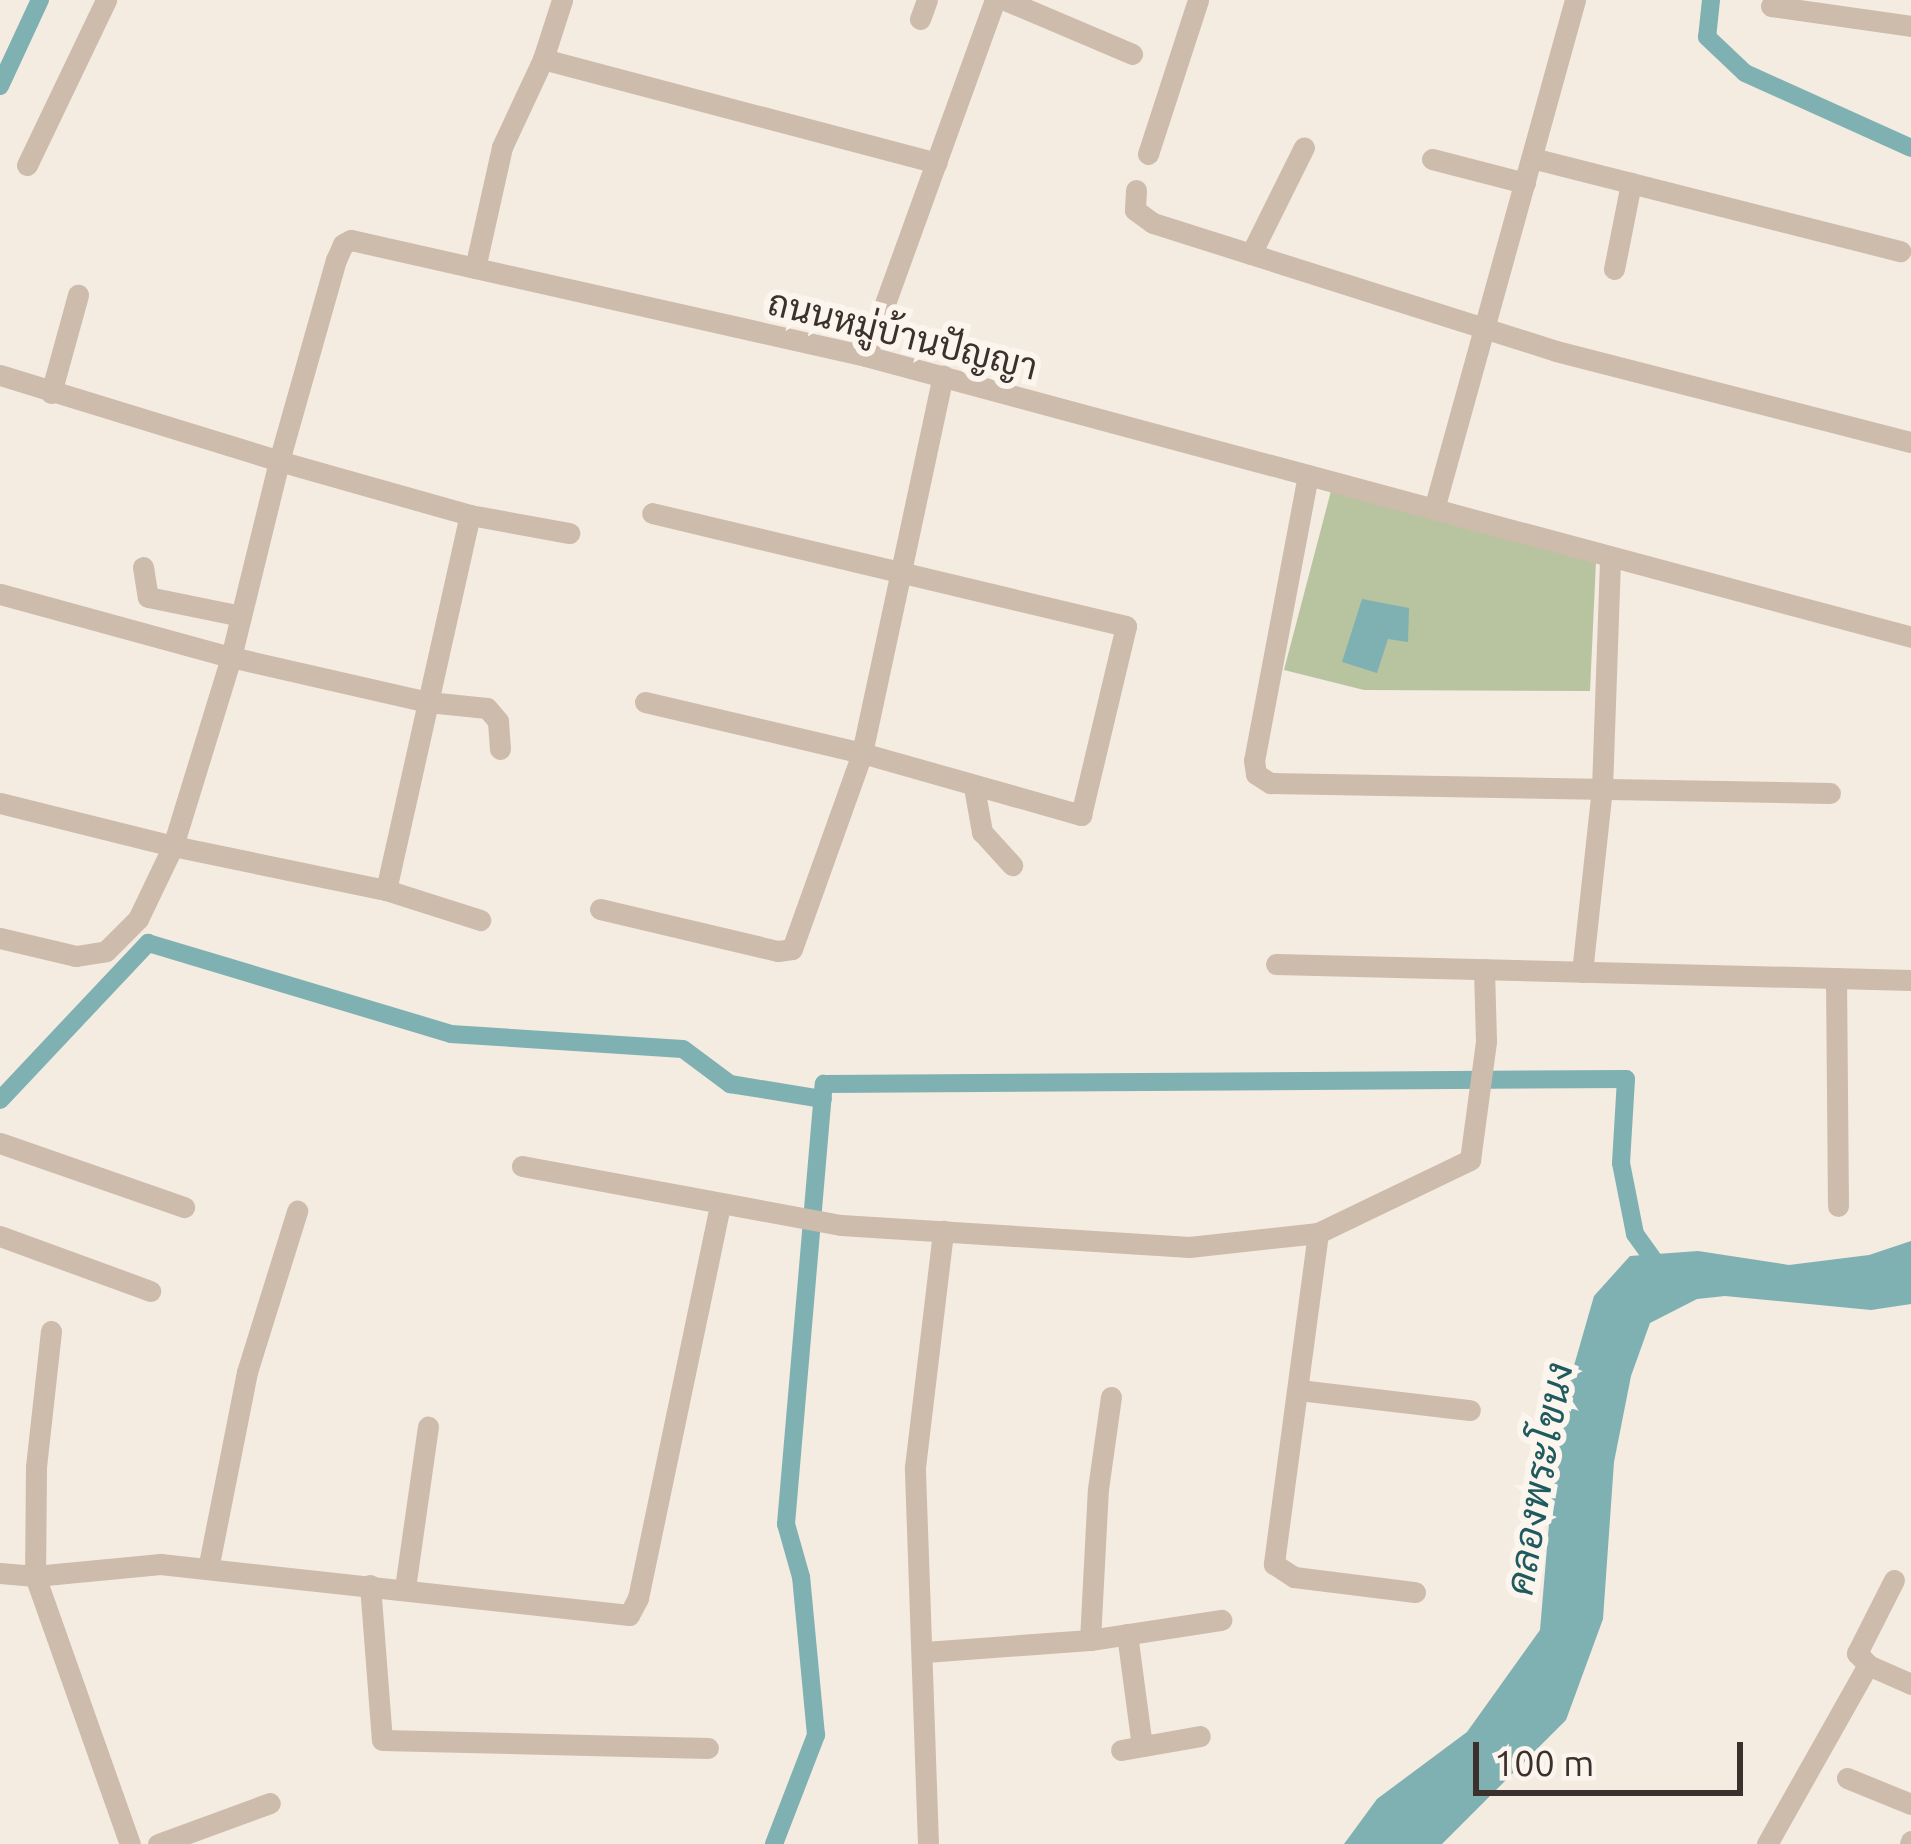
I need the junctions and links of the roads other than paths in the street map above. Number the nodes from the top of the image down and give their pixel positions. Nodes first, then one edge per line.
1 (106, 0) edge
2 (562, 0) edge
3 (1000, 0) edge
4 (1198, 0) edge
5 (1575, 0) edge
6 (1771, 6) dead end
7 (1911, 26) edge
8 (1132, 54) dead end
9 (543, 59) junction
10 (1304, 147) dead end
11 (1148, 154) dead end
12 (1532, 158) junction
13 (1432, 159) dead end
14 (936, 163) junction
15 (27, 165) dead end
16 (1525, 183) junction
17 (1631, 183) junction
18 (1136, 190) dead end
19 (1900, 251) dead end
20 (1251, 254) junction
21 (475, 268) junction
22 (1613, 269) dead end
23 (78, 295) dead end
24 (1487, 328) junction
25 (866, 356) junction
26 (0, 375) edge
27 (943, 376) junction
28 (51, 393) junction
29 (1911, 442) edge
30 (279, 461) junction
31 (1308, 475) junction
32 (1434, 509) junction
33 (652, 513) dead end
34 (470, 515) junction
35 (569, 533) dead end
36 (1610, 556) junction
37 (143, 567) dead end
38 (901, 574) junction
39 (0, 594) edge
40 (241, 616) junction
41 (1911, 637) edge
42 (231, 657) junction
43 (428, 702) junction
44 (645, 702) dead end
45 (500, 749) dead end
46 (862, 753) junction
47 (974, 787) junction
48 (1602, 789) junction
49 (1830, 793) dead end
50 (0, 803) edge
51 (173, 846) junction
52 (1012, 865) dead end
53 (386, 890) junction
54 (600, 909) dead end
55 (480, 920) dead end
56 (0, 938) edge
57 (1276, 964) dead end
58 (1484, 969) junction
59 (1582, 972) junction
60 (1835, 978) junction
61 (1911, 980) edge
62 (0, 1143) edge
63 (521, 1166) dead end
64 (720, 1205) junction
65 (1838, 1206) dead end
66 (184, 1207) dead end
67 (297, 1211) dead end
68 (943, 1231) junction
69 (1318, 1233) junction
70 (0, 1236) edge
71 (150, 1292) dead end
72 (51, 1331) dead end
73 (1299, 1390) junction
74 (1111, 1397) dead end
75 (1470, 1411) dead end
76 (428, 1427) dead end
77 (208, 1569) junction
78 (0, 1573) edge
79 (35, 1576) junction
80 (1894, 1580) dead end
81 (370, 1585) junction
82 (404, 1588) junction
83 (1415, 1592) dead end
84 (1221, 1620) dead end
85 (1127, 1634) junction
86 (1090, 1640) junction
87 (926, 1652) junction
88 (1868, 1665) junction
89 (1911, 1684) edge
90 (1200, 1736) dead end
91 (708, 1748) dead end
92 (1847, 1778) dead end
93 (270, 1802) dead end
94 (1911, 1804) edge
95 (130, 1844) edge
96 (158, 1844) edge
97 (928, 1844) edge
98 (1767, 1844) edge

1 - 15 street
2 - 9 street
3 - 8 street
3 - 14 street
4 - 11 street
5 - 12 street
6 - 7 street
9 - 14 street
9 - 21 street
10 - 20 street
12 - 16 street
12 - 17 street
13 - 16 street
14 - 25 street
16 - 24 street
17 - 19 street
17 - 22 street
18 - 20 street
20 - 24 street
21 - 25 street, ถนนหมู่บ้านปัญญา
21 - 30 street, ถนนหมู่บ้านปัญญา
23 - 28 street
24 - 29 street
24 - 32 street
25 - 27 street, ถนนหมู่บ้านปัญญา
26 - 28 street
27 - 31 street, ถนนหมู่บ้านปัญญา
27 - 38 street
28 - 30 street
30 - 34 street
30 - 40 street
31 - 32 street, ถนนหมู่บ้านปัญญา
31 - 48 street
32 - 36 street, ถนนหมู่บ้านปัญญา
33 - 38 street
34 - 35 street
34 - 43 street
36 - 41 street, ถนนหมู่บ้านปัญญา
36 - 48 street
37 - 40 street
38 - 46 street
38 - 47 street
39 - 42 street
40 - 42 street
42 - 43 street
42 - 51 street
43 - 45 street
43 - 53 street
44 - 46 street
46 - 47 street
46 - 54 street
47 - 52 street
48 - 49 street
48 - 59 street
50 - 51 street
51 - 53 street
51 - 56 street
53 - 55 street
57 - 58 street
58 - 59 street
58 - 69 street
59 - 60 street
60 - 61 street
60 - 65 street
62 - 66 street
63 - 64 street
64 - 68 street
64 - 82 street
67 - 77 street
68 - 69 street
68 - 87 street
69 - 73 street
70 - 71 street
72 - 79 street
73 - 75 street
73 - 83 street
74 - 86 street
76 - 82 street
77 - 79 street
77 - 81 street
78 - 79 street
79 - 95 street
80 - 88 street
81 - 82 street
81 - 91 street
84 - 85 street
85 - 86 street
85 - 90 street
86 - 87 street
87 - 97 street
88 - 89 street
88 - 98 street
92 - 94 street
93 - 96 street

